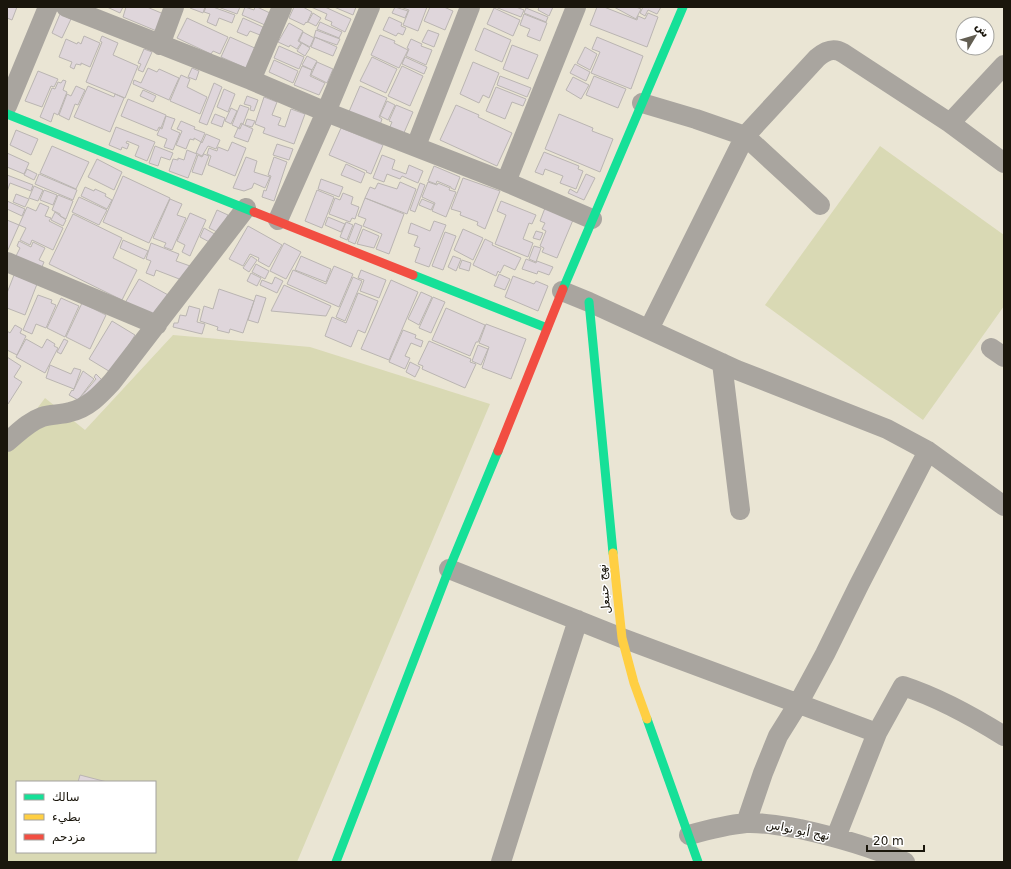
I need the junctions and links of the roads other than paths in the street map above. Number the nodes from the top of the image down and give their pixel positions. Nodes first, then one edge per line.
1 (48, 7) edge
2 (66, 7) edge
3 (174, 7) edge
4 (282, 7) edge
5 (370, 7) edge
6 (470, 7) edge
7 (576, 7) edge
8 (683, 7) edge
9 (160, 45) junction
10 (1004, 65) edge
11 (252, 80) junction
12 (642, 103) junction
13 (7, 106) edge
14 (326, 112) junction
15 (7, 114) edge
16 (950, 123) junction
17 (745, 136) junction
18 (416, 146) junction
19 (1004, 164) edge
20 (506, 182) junction
21 (820, 205) dead end
22 (246, 208) junction
23 (278, 220) junction
24 (592, 220) junction
25 (7, 262) edge
26 (562, 291) junction
27 (590, 302) junction
28 (157, 325) junction
29 (547, 328) junction
30 (648, 329) junction
31 (722, 363) junction
32 (7, 442) edge
33 (928, 451) junction
34 (1004, 506) edge
35 (740, 510) dead end
36 (449, 569) junction
37 (578, 620) junction
38 (622, 638) junction
39 (798, 704) junction
40 (877, 733) junction
41 (1004, 736) edge
42 (746, 823) junction
43 (689, 835) junction
44 (836, 837) junction
45 (336, 862) edge
46 (501, 862) edge
47 (698, 862) edge
48 (905, 862) edge

1 - 13 street
2 - 9 street
3 - 9 street
4 - 11 street
5 - 14 street
6 - 18 street
7 - 20 street
8 - 12 street
9 - 11 street
10 - 16 street
11 - 14 street
12 - 17 street
12 - 24 street
14 - 18 street
14 - 23 street
15 - 22 street
16 - 17 street
16 - 19 street
17 - 21 street
17 - 30 street
18 - 20 street
20 - 24 street
22 - 23 street
22 - 28 street
23 - 29 street
24 - 26 street
25 - 28 street
26 - 27 street
26 - 29 street
27 - 30 street
27 - 38 street, نهج حنبعل
28 - 32 street
29 - 36 street
30 - 31 street
31 - 33 street
31 - 35 street
33 - 34 street
33 - 39 street
36 - 37 street
36 - 45 street
37 - 38 street
37 - 46 street
38 - 39 street
38 - 43 street, نهج حنبعل
39 - 40 street
39 - 42 street
40 - 41 street
40 - 44 street
42 - 43 street, نهج أبو نواس
42 - 44 street, نهج أبو نواس
43 - 47 street, نهج حنبعل
44 - 48 street, نهج أبو نواس

